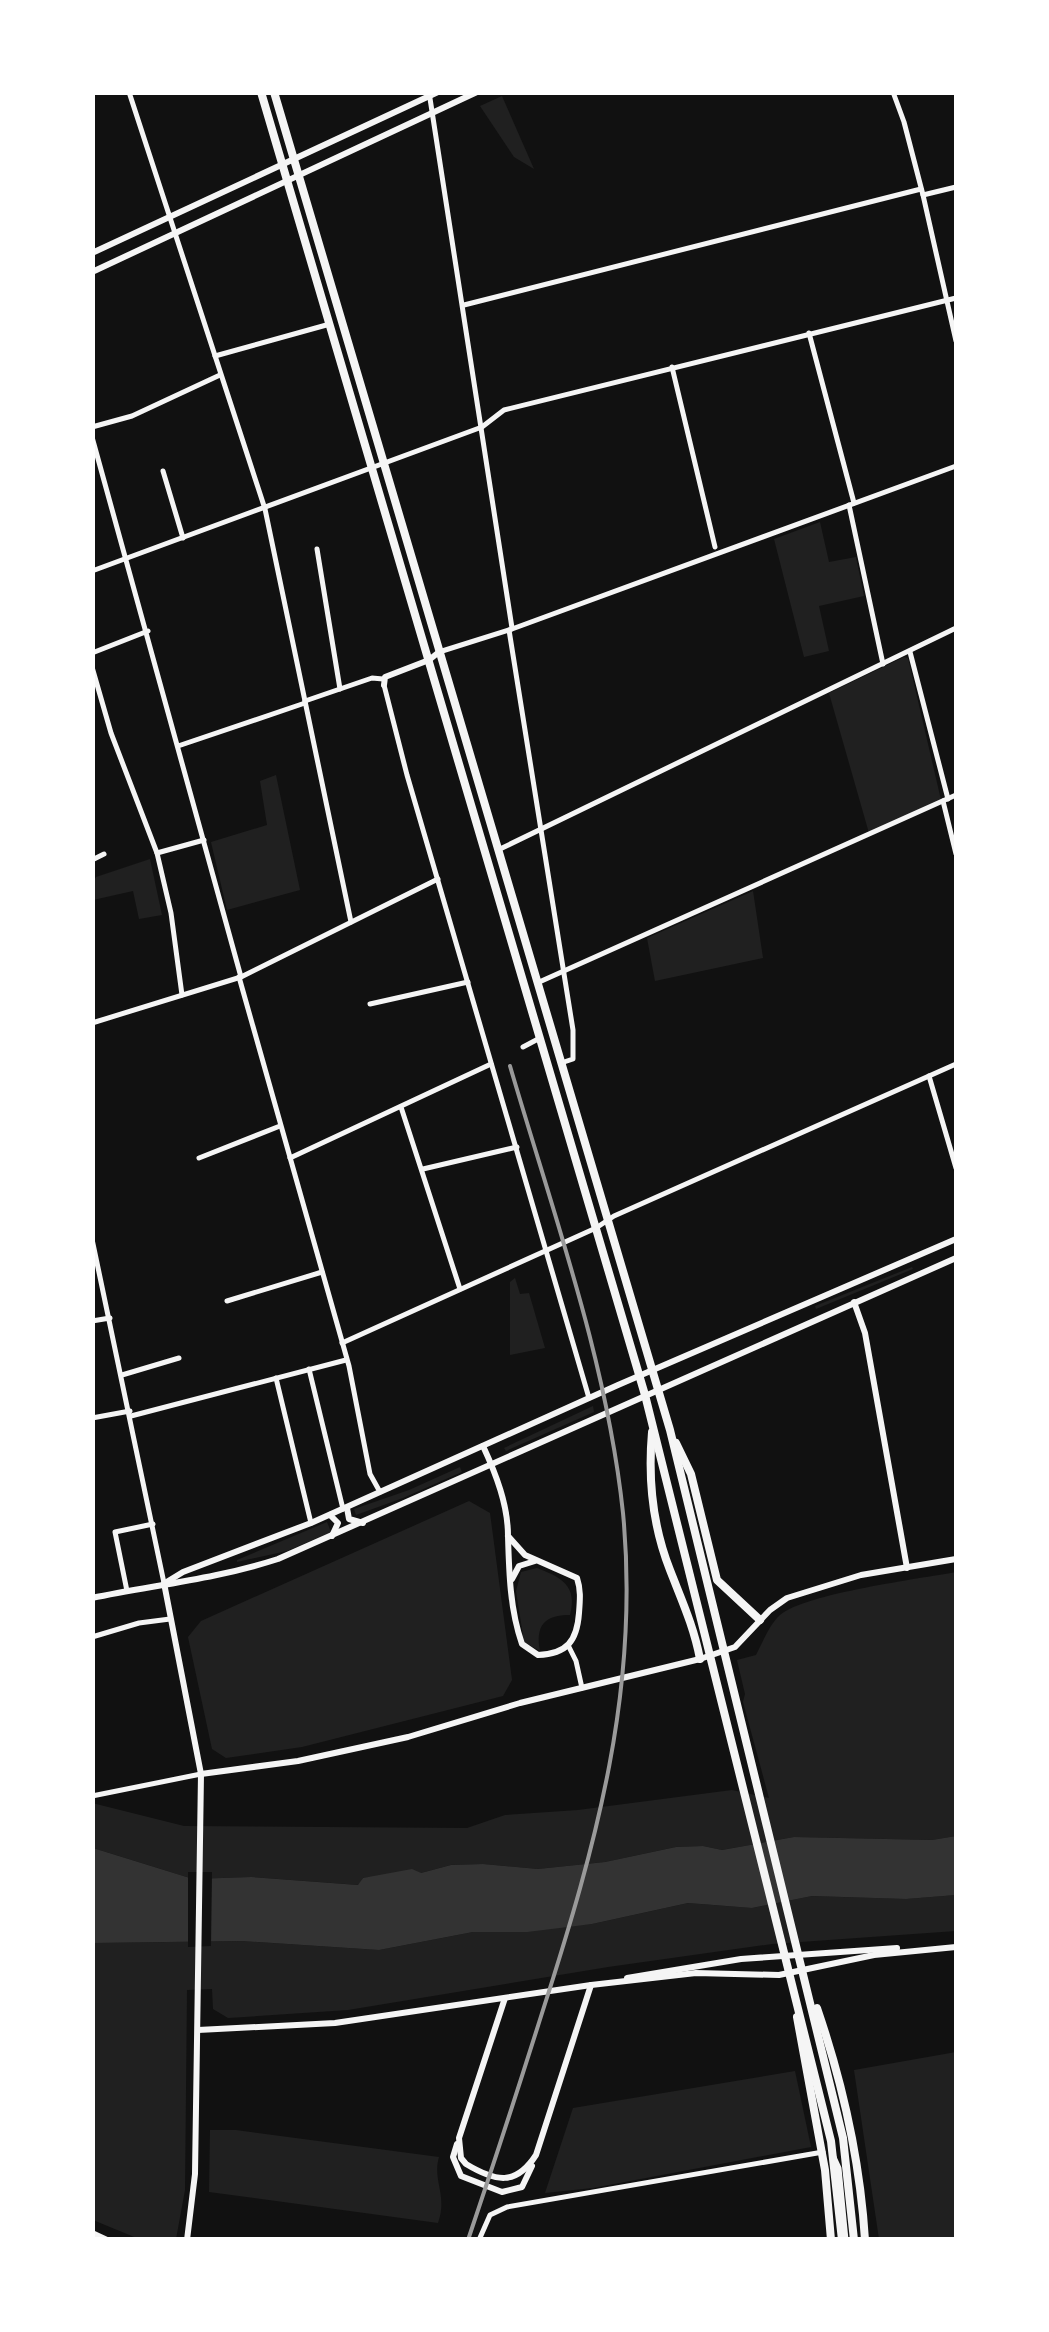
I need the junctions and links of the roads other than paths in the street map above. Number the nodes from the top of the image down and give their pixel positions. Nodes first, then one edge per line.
1 (129, 92) edge
2 (261, 92) edge
3 (274, 92) edge
4 (477, 92) edge
5 (893, 92) edge
6 (432, 94) edge
7 (433, 114) junction
8 (293, 159) junction
9 (282, 164) junction
10 (298, 176) junction
11 (288, 181) junction
12 (956, 187) edge
13 (922, 192) junction
14 (170, 217) junction
15 (175, 233) junction
16 (92, 253) edge
17 (92, 272) edge
18 (956, 298) edge
19 (947, 300) junction
20 (464, 305) junction
21 (330, 324) junction
22 (810, 333) junction
23 (956, 341) edge
24 (215, 356) junction
25 (672, 367) junction
26 (220, 375) junction
27 (92, 426) edge
28 (482, 428) junction
29 (92, 437) edge
30 (384, 464) junction
31 (956, 466) edge
32 (374, 470) junction
33 (163, 471) dead end
34 (852, 504) junction
35 (265, 509) junction
36 (183, 538) junction
37 (317, 549) dead end
38 (717, 550) junction
39 (127, 559) junction
40 (92, 571) edge
41 (956, 628) edge
42 (510, 629) junction
43 (148, 631) junction
44 (910, 651) junction
45 (439, 652) junction
46 (92, 653) edge
47 (429, 660) junction
48 (883, 664) junction
49 (92, 667) edge
50 (384, 682) junction
51 (340, 689) junction
52 (305, 702) junction
53 (178, 746) junction
54 (956, 795) edge
55 (946, 800) junction
56 (541, 830) junction
57 (204, 840) junction
58 (497, 850) junction
59 (104, 854) dead end
60 (157, 854) junction
61 (956, 854) edge
62 (92, 860) edge
63 (438, 879) junction
64 (351, 922) junction
65 (563, 972) junction
66 (240, 977) junction
67 (468, 982) junction
68 (537, 982) junction
69 (182, 995) junction
70 (370, 1004) dead end
71 (92, 1023) edge
72 (540, 1038) junction
73 (522, 1047) dead end
74 (561, 1063) junction
75 (492, 1064) junction
76 (956, 1064) edge
77 (928, 1076) junction
78 (401, 1106) junction
79 (280, 1126) junction
80 (517, 1147) junction
81 (199, 1158) dead end
82 (290, 1158) junction
83 (956, 1168) edge
84 (421, 1170) junction
85 (607, 1220) junction
86 (596, 1228) junction
87 (92, 1239) edge
88 (956, 1240) edge
89 (547, 1250) junction
90 (956, 1258) edge
91 (322, 1272) junction
92 (102, 1284) junction
93 (92, 1286) edge
94 (460, 1290) junction
95 (227, 1301) dead end
96 (854, 1302) junction
97 (110, 1318) junction
98 (92, 1321) edge
99 (342, 1343) junction
100 (179, 1358) dead end
101 (347, 1360) junction
102 (309, 1369) junction
103 (653, 1370) junction
104 (122, 1375) junction
105 (640, 1376) junction
106 (276, 1378) junction
107 (658, 1389) junction
108 (645, 1395) junction
109 (589, 1398) junction
110 (131, 1413) junction
111 (92, 1418) edge
112 (652, 1424) junction
113 (670, 1430) junction
114 (483, 1446) junction
115 (492, 1464) junction
116 (380, 1492) junction
117 (345, 1508) junction
118 (329, 1515) junction
119 (311, 1523) junction
120 (364, 1523) junction
121 (153, 1524) junction
122 (508, 1536) junction
123 (330, 1538) junction
124 (956, 1559) edge
125 (546, 1563) junction
126 (908, 1568) junction
127 (164, 1584) junction
128 (511, 1590) junction
129 (127, 1591) junction
130 (92, 1598) edge
131 (170, 1619) junction
132 (760, 1620) junction
133 (92, 1637) edge
134 (569, 1647) junction
135 (700, 1659) junction
136 (582, 1688) junction
137 (200, 1774) junction
138 (92, 1796) edge
139 (956, 1947) edge
140 (938, 1949) junction
141 (802, 1961) junction
142 (789, 1964) junction
143 (591, 1985) junction
144 (505, 1998) junction
145 (198, 2030) junction
146 (459, 2138) junction
147 (536, 2155) junction
148 (92, 2234) edge
149 (107, 2240) edge
150 (187, 2240) edge
151 (479, 2240) edge
152 (831, 2240) edge
153 (844, 2240) edge
154 (854, 2240) edge
155 (865, 2240) edge

1 - 14 street
2 - 9 main road
3 - 8 main road
4 - 7 street
5 - 13 street
6 - 7 street
6 - 8 street
7 - 10 street
7 - 20 street
8 - 9 street
8 - 10 main road
9 - 11 main road
9 - 14 street
10 - 11 street
10 - 30 main road
11 - 15 street
11 - 21 main road
12 - 13 street
13 - 19 street
13 - 20 street
14 - 15 street
14 - 16 street
15 - 17 street
15 - 24 street
18 - 19 street
19 - 22 street
19 - 23 street
20 - 28 street
21 - 24 street
21 - 32 main road
22 - 25 street
22 - 34 street
24 - 26 street
25 - 28 street
25 - 38 street
26 - 27 street
26 - 35 street
28 - 30 street
28 - 42 street
29 - 39 street
30 - 32 street
30 - 45 main road
31 - 34 street
32 - 35 street
32 - 47 main road
33 - 36 street
34 - 38 street
34 - 48 street
35 - 36 street
35 - 52 street
36 - 39 street
37 - 51 street
38 - 42 street
39 - 40 street
39 - 43 street
41 - 44 street
42 - 45 street
42 - 56 street
43 - 46 street
43 - 53 street
44 - 48 street
44 - 55 street
45 - 47 street
45 - 58 main road
47 - 50 street
47 - 72 main road
48 - 56 street
49 - 60 street
50 - 51 street
50 - 63 street
51 - 52 street
52 - 53 street
52 - 64 street
53 - 57 street
54 - 55 street
55 - 61 street
55 - 65 street
56 - 58 street
56 - 65 street
57 - 60 street
57 - 66 street
58 - 68 main road
59 - 62 street
60 - 69 street
63 - 64 street
63 - 67 street
64 - 66 street
65 - 68 street
65 - 74 street
66 - 69 street
66 - 79 street
67 - 70 street
67 - 75 street
68 - 74 main road
69 - 71 street
72 - 73 street
72 - 86 main road
74 - 85 main road
75 - 78 street
75 - 80 street
76 - 77 street
77 - 83 street
77 - 85 street
78 - 82 street
78 - 84 street
79 - 81 street
79 - 82 street
80 - 84 street
80 - 89 street
82 - 91 street
84 - 94 street
85 - 86 street
85 - 103 main road
86 - 89 street
86 - 105 main road
87 - 92 street
88 - 103 street
89 - 94 street
89 - 109 street
90 - 96 street
91 - 95 street
91 - 99 street
92 - 93 street
92 - 97 street
94 - 99 street
96 - 107 street
96 - 126 street
97 - 98 street
97 - 104 street
99 - 101 street
100 - 104 street
101 - 102 street
101 - 116 street
102 - 106 street
102 - 117 street
103 - 105 street
103 - 107 main road
104 - 110 street
105 - 108 main road
105 - 109 street
106 - 110 street
106 - 119 street
107 - 108 street
107 - 113 main road
108 - 112 main road
108 - 115 street
109 - 114 street
110 - 111 street
110 - 121 street
112 - 135 main road
112 - 142 main road
113 - 132 main road
113 - 141 main road
114 - 115 street
114 - 116 street
115 - 120 street
115 - 122 street
116 - 117 street
117 - 118 street
117 - 120 street
118 - 119 street
118 - 123 street
119 - 127 street
120 - 123 street
121 - 127 street
121 - 129 street
122 - 125 street
122 - 128 street
123 - 127 street
124 - 126 street
125 - 128 street
125 - 134 street
126 - 132 street
127 - 129 street
127 - 131 street
128 - 134 street
129 - 130 street
131 - 133 street
131 - 137 street
132 - 135 street
134 - 136 street
135 - 136 street
136 - 137 street
137 - 138 street
137 - 145 street
139 - 140 street
140 - 143 street
140 - 143 street
141 - 154 main road
141 - 155 main road
142 - 152 main road
142 - 153 main road
143 - 144 street
143 - 147 street
144 - 145 street
144 - 146 street
145 - 150 street
146 - 147 street
146 - 147 street
148 - 149 street
151 - 153 street

